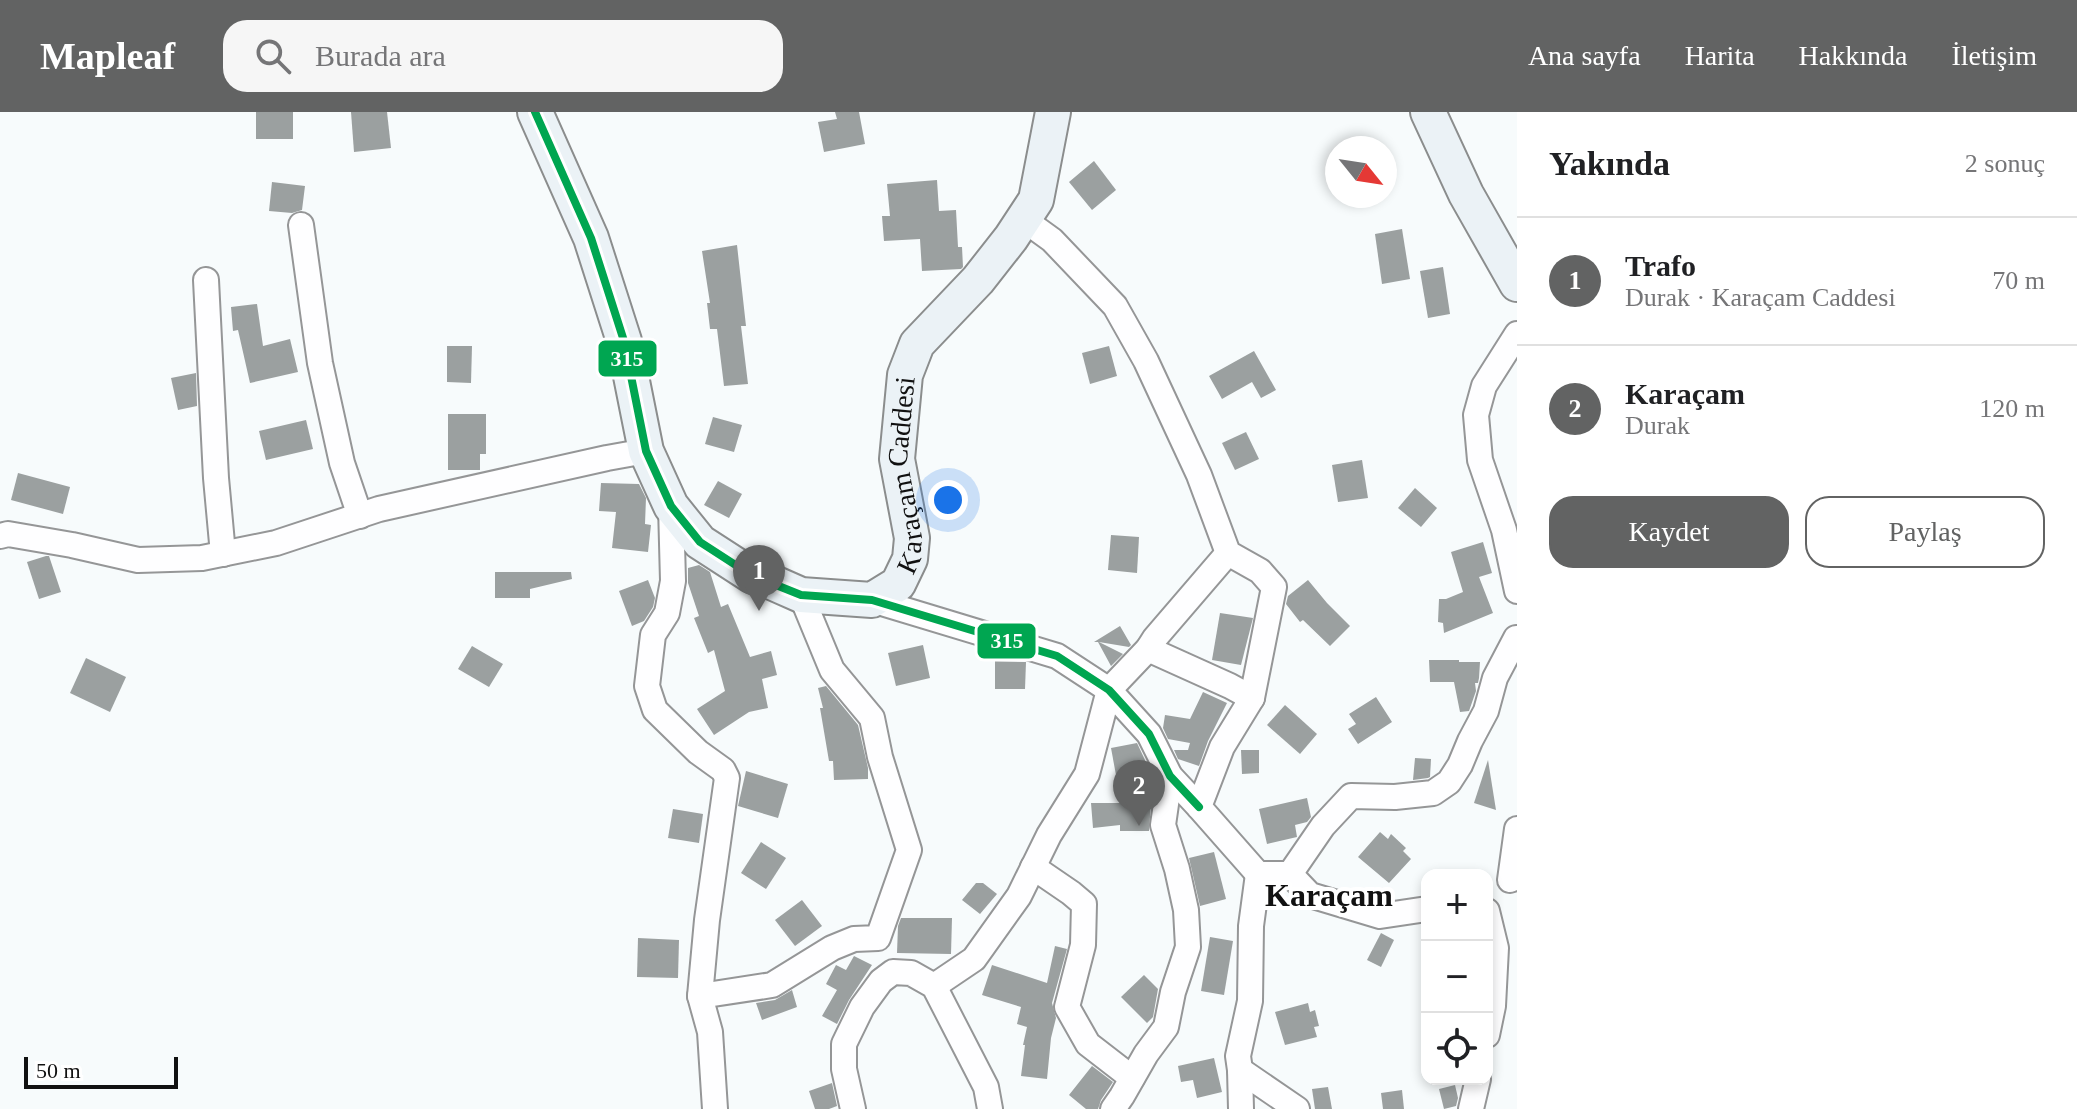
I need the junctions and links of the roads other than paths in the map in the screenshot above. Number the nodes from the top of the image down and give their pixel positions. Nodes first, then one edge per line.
1 (535, 112) edge
2 (1053, 112) edge
3 (1428, 112) edge
4 (1023, 219) junction
5 (301, 225) dead end
6 (206, 280) dead end
7 (1517, 284) edge
8 (1517, 334) edge
9 (646, 451) junction
10 (671, 506) junction
11 (360, 516) junction
12 (0, 536) edge
13 (1228, 553) junction
14 (223, 554) junction
15 (1517, 591) edge
16 (801, 595) junction
17 (872, 600) junction
18 (1517, 637) edge
19 (1148, 649) junction
20 (1109, 690) junction
21 (1252, 698) junction
22 (1170, 776) junction
23 (1199, 807) junction
24 (1517, 829) edge
25 (1033, 867) junction
26 (1258, 874) junction
27 (1290, 874) junction
28 (1514, 878) edge
29 (1493, 902) edge
30 (1421, 910) edge
31 (1493, 935) edge
32 (878, 938) junction
33 (881, 981) junction
34 (934, 986) junction
35 (700, 996) junction
36 (1492, 1013) edge
37 (1240, 1070) junction
38 (1132, 1078) junction
39 (1477, 1085) edge
40 (851, 1108) edge
41 (715, 1109) edge
42 (990, 1109) edge
43 (1113, 1109) edge
44 (1241, 1109) edge
45 (1297, 1109) edge
46 (1471, 1109) edge

1 - 9 street, Karaçam Caddesi
2 - 4 street, Karaçam Caddesi
3 - 7 street
4 - 13 street
4 - 17 street, Karaçam Caddesi
5 - 11 street
6 - 14 street
8 - 15 street
9 - 10 street, Karaçam Caddesi
9 - 11 street
10 - 16 street, Karaçam Caddesi
10 - 35 street
11 - 14 street
12 - 14 street
13 - 19 street
13 - 21 street
16 - 17 street, Karaçam Caddesi
16 - 32 street
17 - 20 street
18 - 27 street
19 - 20 street
19 - 21 street
20 - 22 street
20 - 25 street
21 - 23 street
22 - 23 street
22 - 38 street
23 - 26 street
24 - 28 street
25 - 34 street
25 - 38 street
26 - 27 street
26 - 37 street
27 - 30 street
28 - 29 street
31 - 36 street
32 - 33 street
32 - 35 street
33 - 34 street
33 - 40 street
34 - 42 street
35 - 41 street
37 - 44 street
37 - 45 street
38 - 43 street
39 - 46 street

